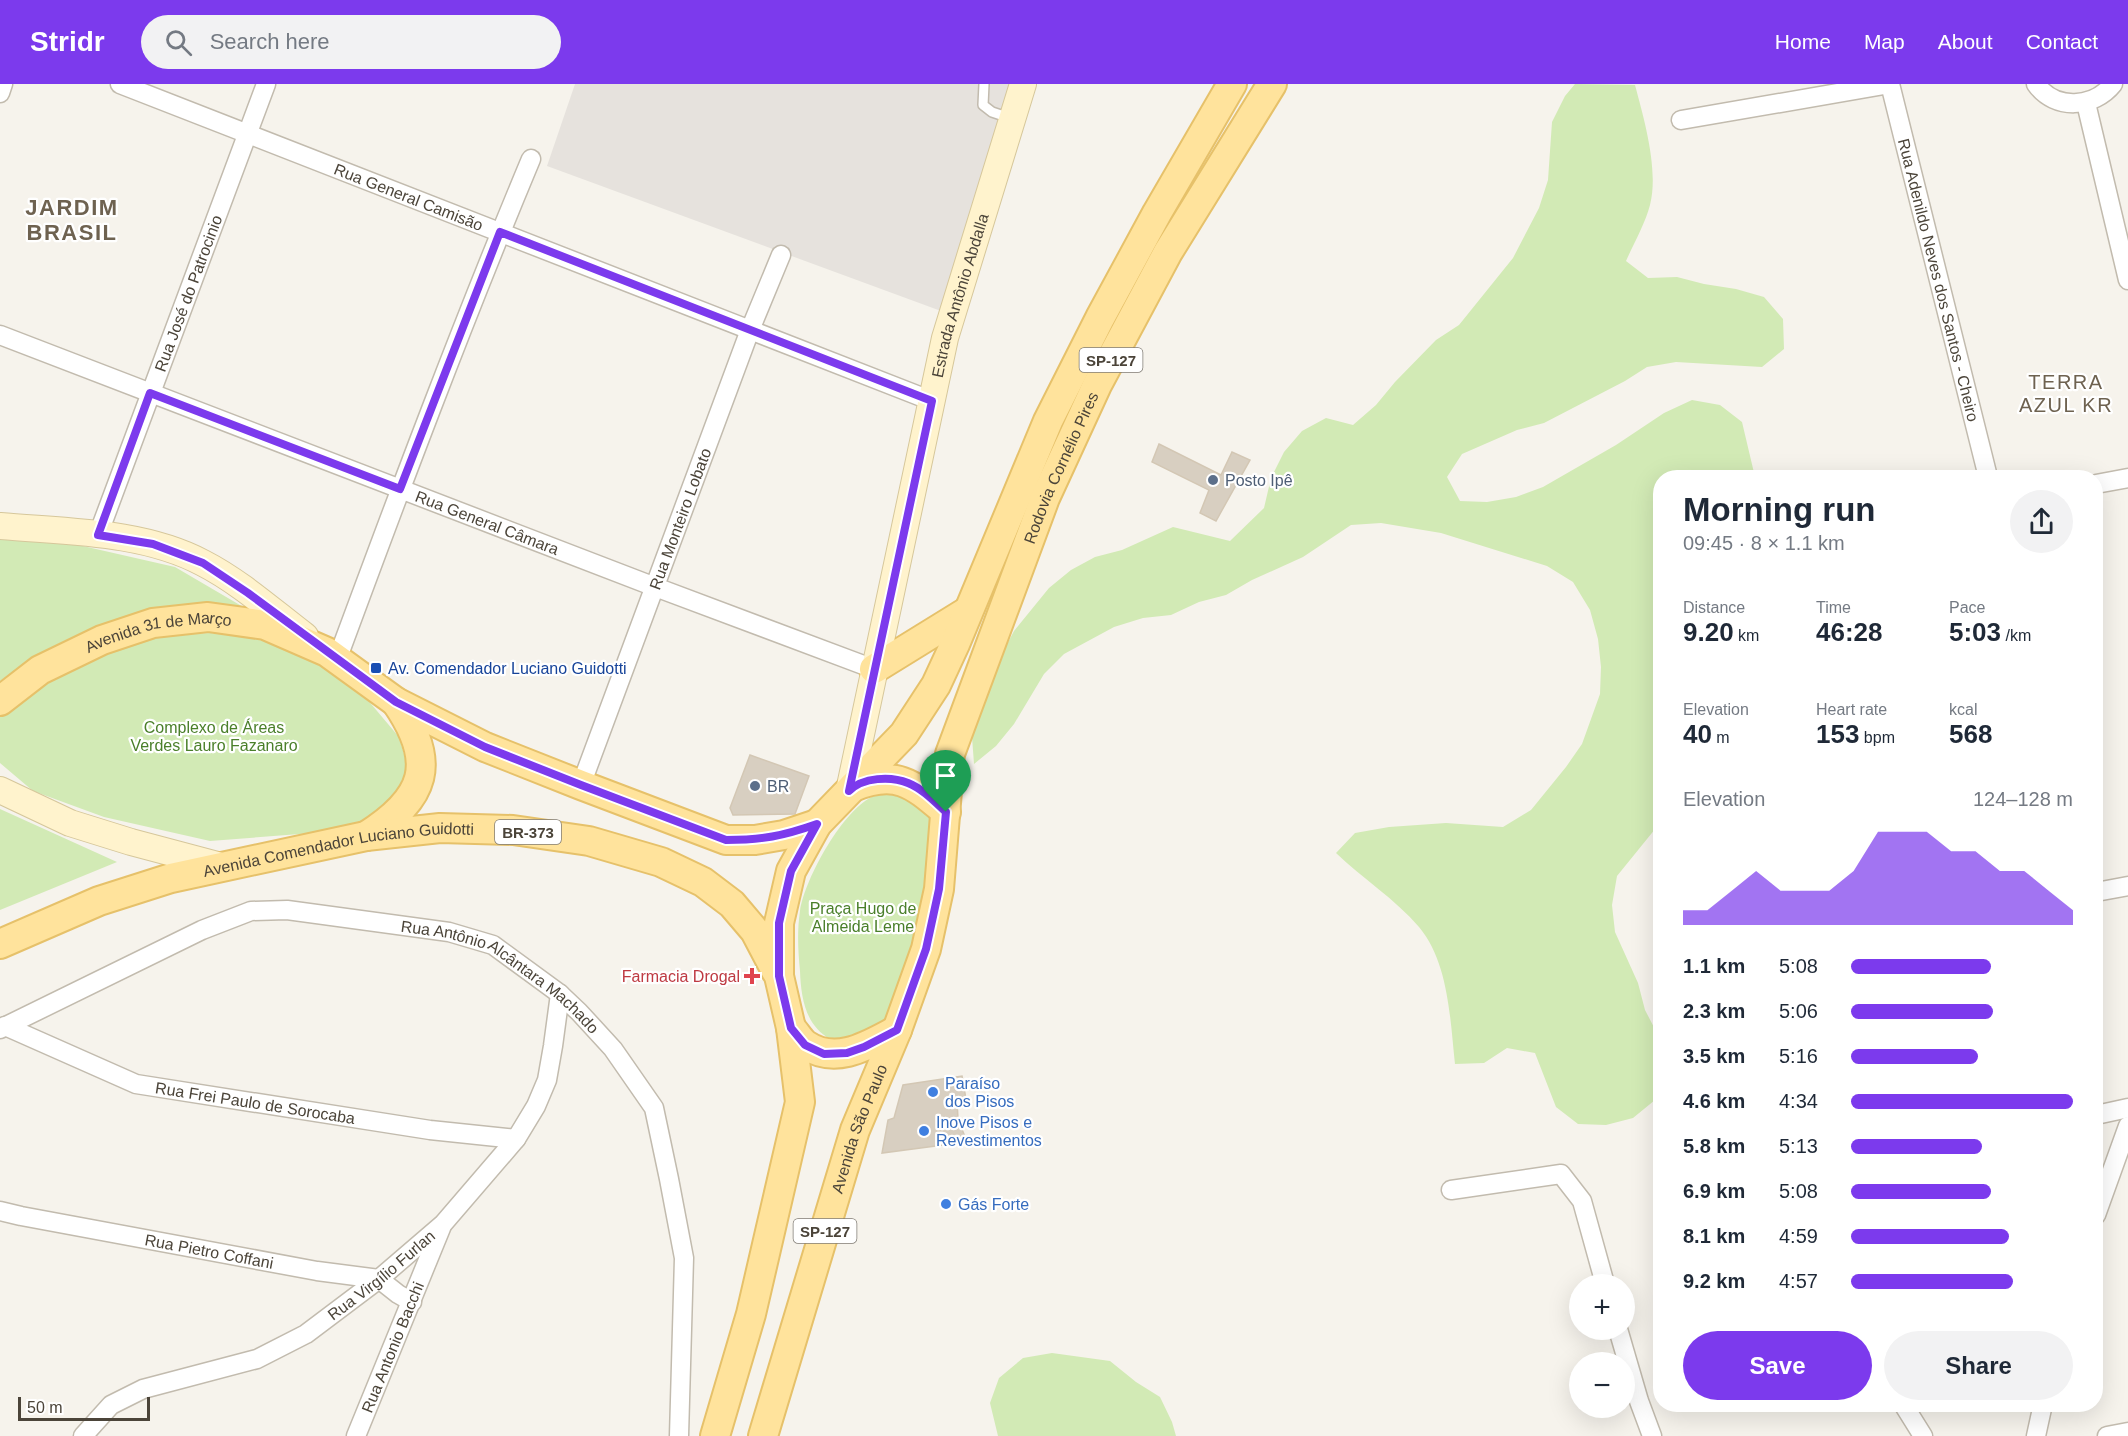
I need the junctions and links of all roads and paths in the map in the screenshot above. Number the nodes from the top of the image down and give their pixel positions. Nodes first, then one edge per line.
1 (3, 84) edge
2 (120, 84) edge
3 (266, 84) edge
4 (984, 84) edge
5 (1023, 84) edge
6 (1232, 84) edge
7 (1272, 84) edge
8 (1890, 84) edge
9 (2036, 84) edge
10 (2113, 84) edge
11 (0, 93) edge
12 (2086, 103) junction
13 (1012, 119) junction
14 (1681, 120) dead end
15 (246, 134) junction
16 (531, 159) dead end
17 (500, 232) junction
18 (781, 255) dead end
19 (2128, 280) edge
20 (750, 330) junction
21 (0, 335) edge
22 (150, 393) junction
23 (932, 401) junction
24 (1986, 470) edge
25 (2128, 478) edge
26 (2103, 483) edge
27 (400, 489) junction
28 (0, 526) edge
29 (98, 535) junction
30 (654, 587) junction
31 (969, 611) junction
32 (332, 656) junction
33 (874, 669) junction
34 (0, 701) edge
35 (396, 702) junction
36 (581, 785) junction
37 (851, 789) junction
38 (0, 790) edge
39 (946, 812) junction
40 (817, 824) junction
41 (366, 836) junction
42 (225, 867) junction
43 (2128, 886) edge
44 (2103, 891) edge
45 (0, 944) edge
46 (779, 976) junction
47 (560, 994) junction
48 (3, 1028) edge
49 (791, 1028) junction
50 (897, 1030) junction
51 (2128, 1108) edge
52 (2103, 1113) edge
53 (2128, 1126) edge
54 (516, 1139) junction
55 (1451, 1190) dead end
56 (2103, 1196) edge
57 (0, 1211) edge
58 (443, 1224) junction
59 (1602, 1274) edge
60 (379, 1279) junction
61 (412, 1302) junction
62 (1621, 1340) edge
63 (1908, 1412) edge
64 (2041, 1412) edge
65 (2128, 1432) edge
66 (83, 1436) edge
67 (356, 1436) edge
68 (679, 1436) edge
69 (715, 1436) edge
70 (763, 1436) edge
71 (1652, 1436) edge
72 (1923, 1436) edge
73 (2036, 1436) edge
74 (2107, 1436) edge

1 - 11 street
2 - 15 street, Rua General Camisão
3 - 15 street, Rua José do Patrocinio
4 - 13 lane
5 - 13 street, Estrada Antônio Abdalla
6 - 31 main road, Rodovia Cornélio Pires / SP-127
7 - 39 main road, Rodovia Cornélio Pires / SP-127
8 - 14 street
8 - 24 street, Rua Adenildo Neves dos Santos - Cheiro
9 - 12 street
10 - 12 street
12 - 19 street
13 - 23 street, Estrada Antônio Abdalla
15 - 17 street, Rua General Camisão
15 - 22 street, Rua José do Patrocinio
16 - 17 street
17 - 20 street, Rua General Camisão
17 - 27 street
18 - 20 street, Rua Monteiro Lobato
20 - 23 street, Rua General Camisão
20 - 30 street, Rua Monteiro Lobato
21 - 22 street, Rua General Câmara
22 - 27 street, Rua General Câmara
22 - 29 street, Rua José do Patrocinio
23 - 33 street, Estrada Antônio Abdalla
25 - 26 street
27 - 30 street, Rua General Câmara
27 - 32 street
28 - 29 street
29 - 32 street
30 - 33 street, Rua General Câmara
30 - 36 street, Rua Monteiro Lobato
31 - 33 main road
31 - 37 main road, Rodovia Cornélio Pires / SP-127
32 - 34 main road, Avenida 31 de Março
32 - 35 main road
33 - 37 street, Estrada Antônio Abdalla
35 - 36 main road
35 - 41 main road
36 - 40 main road
37 - 39 main road
37 - 40 main road, SP-127
38 - 42 street, Avenida Comendador Luciano Guidotti
39 - 50 main road, SP-127
40 - 46 main road, SP-127
41 - 42 main road, Avenida Comendador Luciano Guidotti / BR-373
41 - 46 main road, Avenida Comendador Luciano Guidotti / BR-373
42 - 45 main road, BR-373
43 - 44 street
46 - 49 main road, SP-127
47 - 48 street, Rua Antônio Alcântara Machado
47 - 54 street, Rua Virgílio Furlan
47 - 68 street, Rua Antônio Alcântara Machado
48 - 54 street, Rua Frei Paulo de Sorocaba
49 - 50 main road
49 - 69 main road, SP-127
50 - 70 main road, Avenida São Paulo / SP-127
51 - 52 street
53 - 56 street
54 - 58 street, Rua Virgílio Furlan
55 - 59 street
57 - 60 street, Rua Pietro Coffani
58 - 60 street, Rua Virgílio Furlan
58 - 61 street, Rua Antonio Bacchi
60 - 61 street, Rua Pietro Coffani
60 - 66 street, Rua Virgílio Furlan
61 - 67 street, Rua Antonio Bacchi
62 - 71 street
63 - 72 street
64 - 73 street
65 - 74 street

